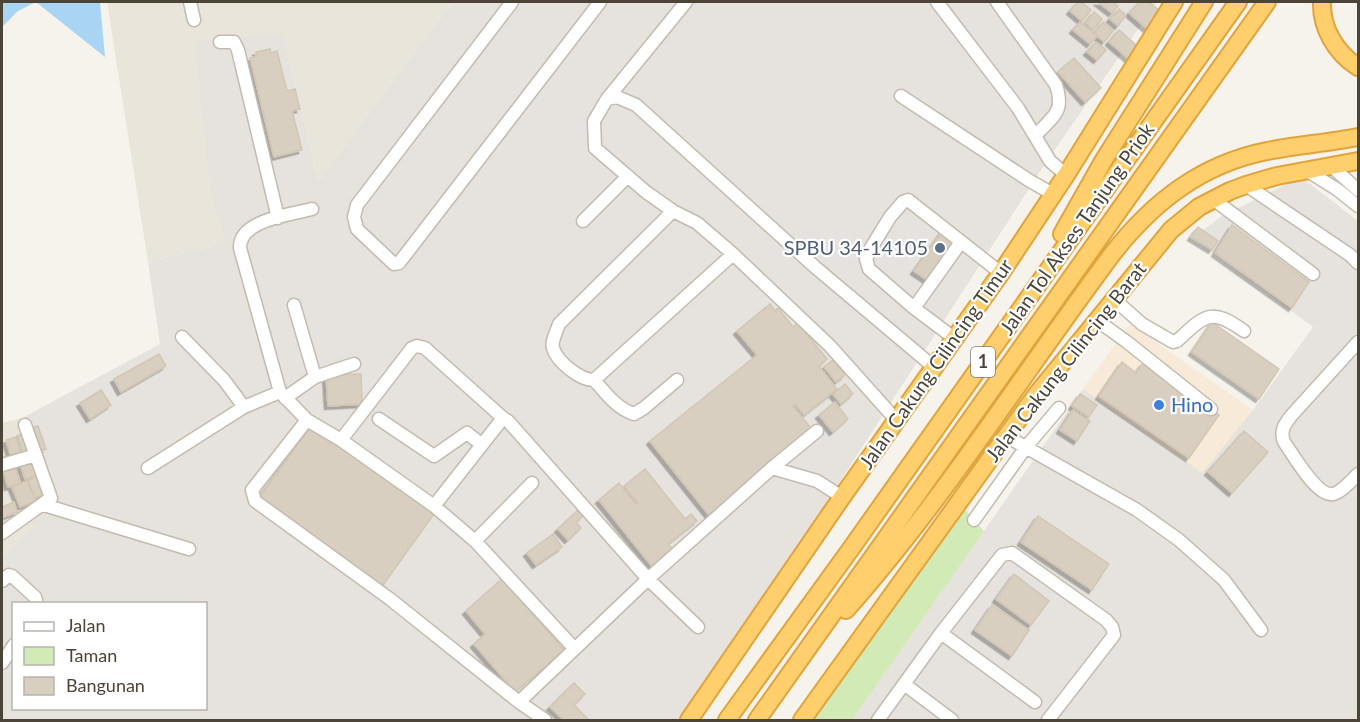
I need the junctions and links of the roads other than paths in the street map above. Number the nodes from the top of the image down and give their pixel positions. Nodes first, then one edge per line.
1 (190, 2) edge
2 (512, 2) edge
3 (600, 2) edge
4 (686, 2) edge
5 (937, 2) edge
6 (997, 2) edge
7 (1174, 2) edge
8 (1204, 2) edge
9 (1238, 2) edge
10 (1267, 2) edge
11 (1322, 2) edge
12 (194, 20) dead end
13 (220, 42) dead end
14 (1359, 67) edge
15 (901, 96) dead end
16 (607, 99) junction
17 (1035, 136) junction
18 (1359, 137) edge
19 (1359, 161) edge
20 (1331, 165) junction
21 (1306, 170) junction
22 (1066, 175) junction
23 (628, 176) junction
24 (1246, 185) junction
25 (1359, 190) edge
26 (1053, 194) junction
27 (1213, 199) junction
28 (1359, 206) edge
29 (312, 209) dead end
30 (673, 211) junction
31 (278, 218) junction
32 (583, 221) dead end
33 (961, 242) junction
34 (732, 254) junction
35 (1359, 263) edge
36 (1001, 273) junction
37 (1312, 274) dead end
38 (1031, 294) junction
39 (1115, 300) junction
40 (294, 305) dead end
41 (914, 308) junction
42 (1098, 321) junction
43 (1244, 331) dead end
44 (182, 338) dead end
45 (954, 338) junction
46 (1359, 342) edge
47 (354, 364) dead end
48 (935, 368) junction
49 (315, 376) junction
50 (594, 380) junction
51 (677, 380) dead end
52 (283, 395) junction
53 (244, 407) junction
54 (1059, 408) dead end
55 (1211, 409) dead end
56 (503, 418) junction
57 (379, 419) dead end
58 (307, 420) junction
59 (897, 421) junction
60 (25, 424) dead end
61 (817, 432) dead end
62 (1006, 436) junction
63 (341, 440) junction
64 (481, 444) junction
65 (1026, 447) junction
66 (36, 455) junction
67 (2, 465) edge
68 (148, 468) dead end
69 (772, 468) junction
70 (1359, 474) edge
71 (532, 483) dead end
72 (843, 497) junction
73 (44, 505) junction
74 (434, 506) junction
75 (974, 520) dead end
76 (2, 533) edge
77 (475, 541) junction
78 (189, 549) dead end
79 (648, 579) junction
80 (2, 581) edge
81 (36, 602) edge
82 (698, 627) dead end
83 (1261, 630) dead end
84 (941, 633) junction
85 (12, 648) edge
86 (574, 648) junction
87 (2, 663) edge
88 (796, 665) junction
89 (904, 684) junction
90 (519, 702) junction
91 (1035, 702) dead end
92 (806, 719) edge
93 (545, 720) edge
94 (689, 720) edge
95 (727, 720) edge
96 (757, 720) edge
97 (878, 720) edge
98 (952, 720) edge
99 (1048, 720) edge

1 - 12 street
2 - 3 street
4 - 16 street
5 - 17 street
6 - 17 street
7 - 22 highway, Jalan Cakung Cilincing Timur
8 - 38 highway
9 - 38 highway, Jalan Tol Akses Tanjung Priok / 1
10 - 88 highway, Jalan Tol Akses Tanjung Priok / 1
11 - 14 highway
13 - 31 street
15 - 26 street
16 - 23 street
16 - 48 street
17 - 22 street
18 - 88 highway
19 - 20 highway, Jalan Cakung Cilincing Barat
20 - 21 highway, Jalan Cakung Cilincing Barat
20 - 25 street
21 - 24 highway, Jalan Cakung Cilincing Barat
21 - 28 street
22 - 26 highway, Jalan Cakung Cilincing Timur
23 - 30 street
23 - 32 street
24 - 27 highway, Jalan Cakung Cilincing Barat
24 - 35 street
26 - 36 highway, Jalan Cakung Cilincing Timur
27 - 37 street
27 - 39 highway, Jalan Cakung Cilincing Barat
29 - 31 street
30 - 34 street
30 - 50 street
31 - 52 street
33 - 36 street
33 - 41 street
33 - 41 street
34 - 50 street
34 - 59 street
36 - 45 highway, Jalan Cakung Cilincing Timur
38 - 95 highway, Jalan Tol Akses Tanjung Priok / 1
39 - 42 highway, Jalan Cakung Cilincing Barat
39 - 43 street
40 - 49 street
41 - 45 street
42 - 55 street
42 - 62 highway, Jalan Cakung Cilincing Barat
44 - 53 street
45 - 48 highway, Jalan Cakung Cilincing Timur
46 - 70 street
47 - 49 street
48 - 59 highway, Jalan Cakung Cilincing Timur
49 - 52 street
50 - 51 street
52 - 53 street
52 - 58 street
53 - 68 street
54 - 65 street
56 - 63 street
56 - 64 street
56 - 79 street
57 - 64 street
58 - 63 street
58 - 90 street
59 - 72 highway, Jalan Cakung Cilincing Timur
60 - 66 street
61 - 69 street
62 - 65 street
62 - 92 highway, Jalan Cakung Cilincing Barat
63 - 74 street
64 - 74 street
65 - 75 street
65 - 83 street
66 - 67 street
66 - 73 street
69 - 72 street
69 - 79 street
71 - 77 street
72 - 94 highway, Jalan Cakung Cilincing Timur
73 - 76 street
73 - 78 street
74 - 77 street
77 - 86 street
79 - 82 street
79 - 86 street
80 - 81 street
84 - 89 street
84 - 91 street
84 - 99 street
85 - 87 street
86 - 90 street
88 - 96 highway, Jalan Tol Akses Tanjung Priok / 1
89 - 97 street
89 - 98 street
90 - 93 street

